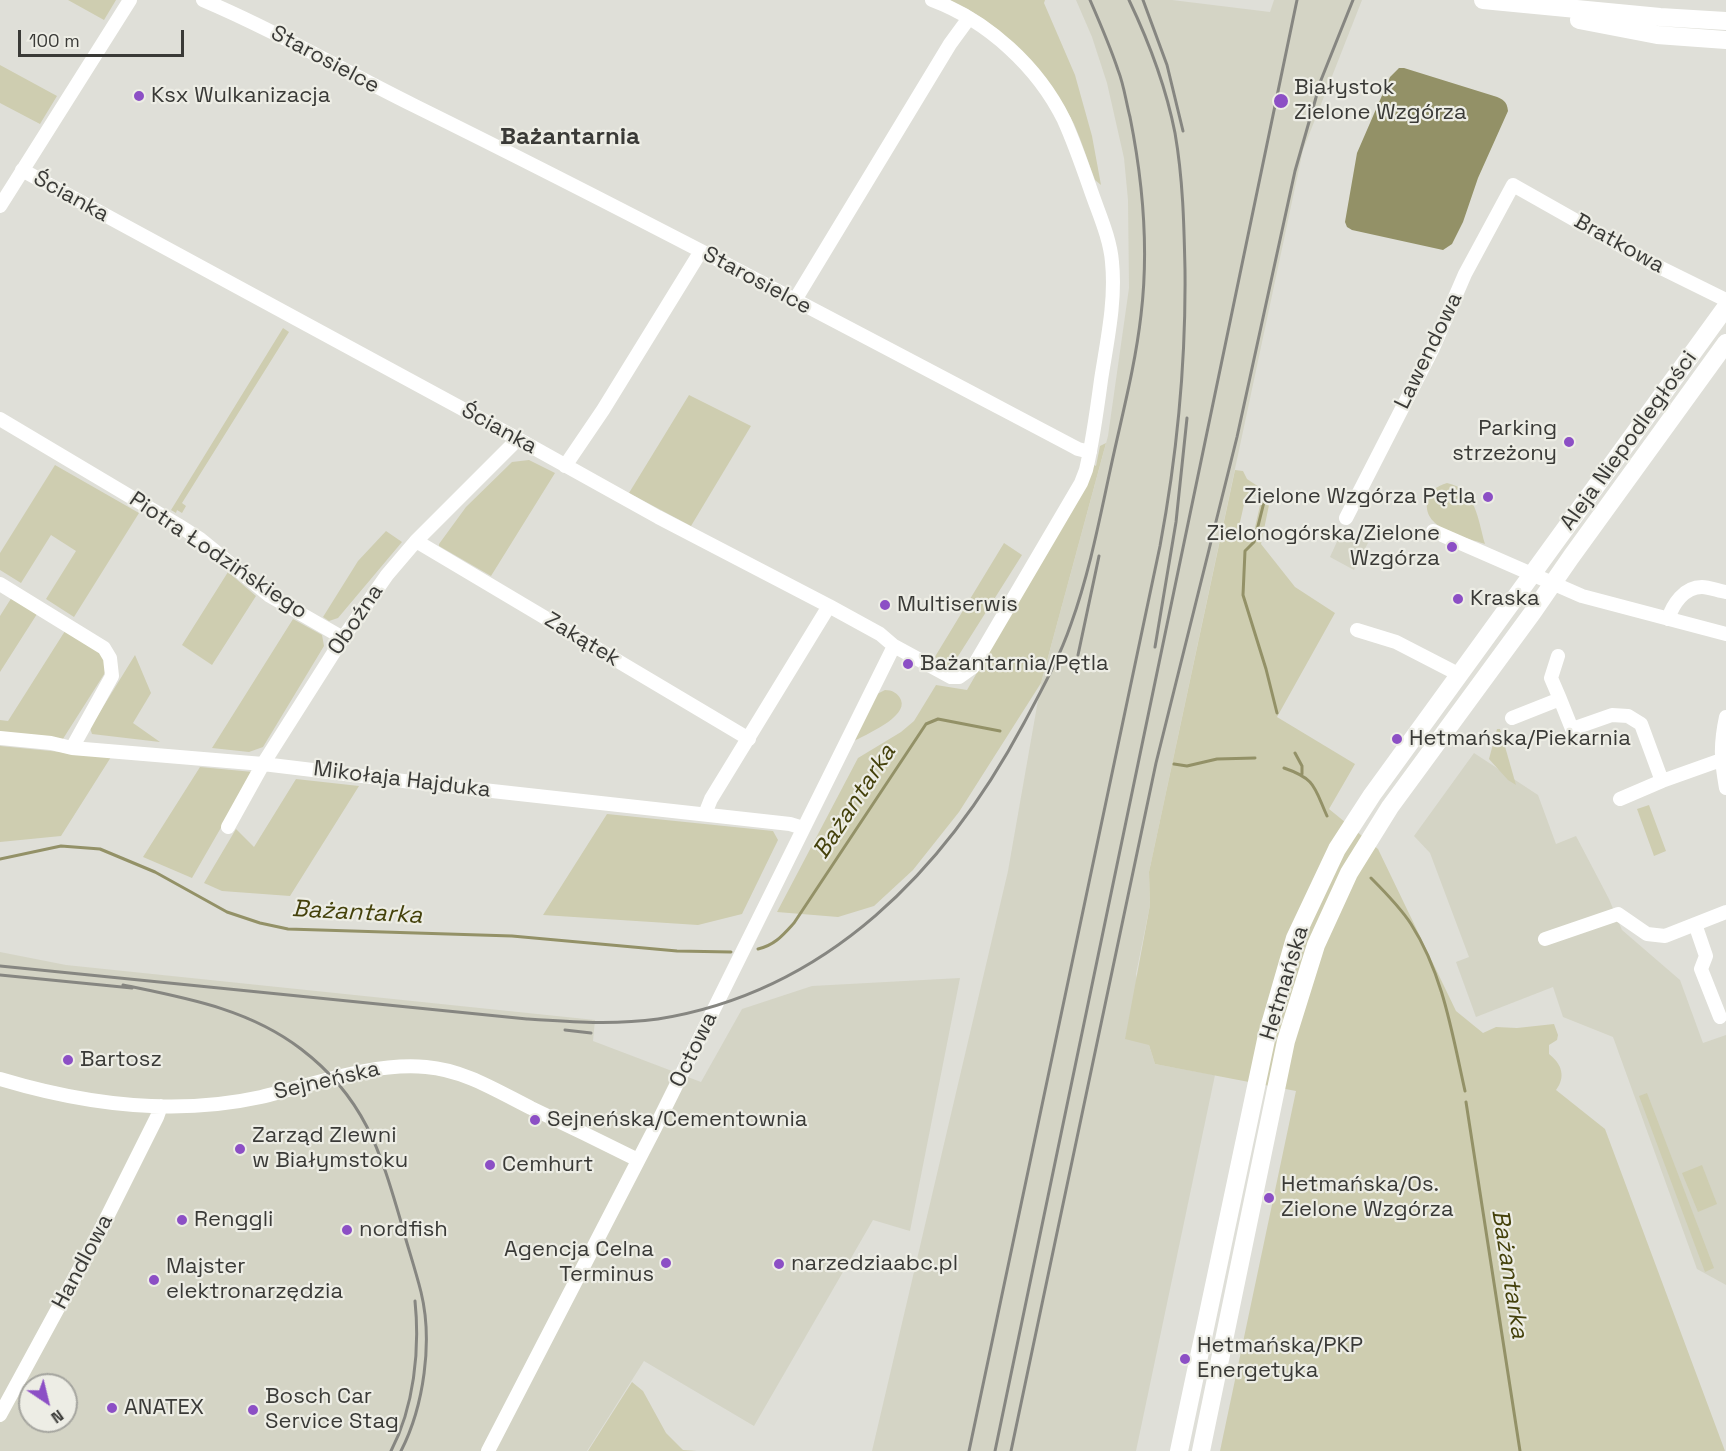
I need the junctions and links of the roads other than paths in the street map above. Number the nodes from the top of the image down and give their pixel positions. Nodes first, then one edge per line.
1 (130, 0) edge
2 (203, 0) edge
3 (932, 0) edge
4 (1483, 0) edge
5 (1518, 5) junction
6 (969, 18) junction
7 (1726, 21) edge
8 (1726, 40) edge
9 (22, 170) junction
10 (1513, 185) joint
11 (0, 206) edge
12 (701, 251) junction
13 (795, 300) junction
14 (1726, 300) edge
15 (1726, 307) edge
16 (1726, 343) edge
17 (0, 419) edge
18 (518, 438) junction
19 (1090, 452) junction
20 (565, 466) junction
21 (1346, 518) dead end
22 (1433, 531) dead end
23 (416, 541) junction
24 (1532, 575) junction
25 (0, 584) edge
26 (1552, 585) junction
27 (1726, 592) edge
28 (829, 606) junction
29 (1668, 619) junction
30 (1358, 630) dead end
31 (1726, 634) edge
32 (343, 638) junction
33 (894, 646) junction
34 (1558, 657) dead end
35 (1460, 675) junction
36 (1560, 699) junction
37 (1726, 717) edge
38 (1512, 718) dead end
39 (0, 738) edge
40 (749, 739) junction
41 (72, 748) junction
42 (1721, 760) junction
43 (263, 764) junction
44 (1662, 781) junction
45 (1726, 788) edge
46 (1372, 795) junction
47 (1620, 799) dead end
48 (1390, 807) junction
49 (705, 814) junction
50 (228, 827) dead end
51 (803, 828) junction
52 (1726, 912) edge
53 (1695, 924) junction
54 (1545, 939) dead end
55 (1720, 1017) dead end
56 (0, 1079) edge
57 (161, 1106) junction
58 (638, 1160) junction
59 (0, 1415) edge
60 (488, 1451) edge
61 (1179, 1451) edge
62 (1201, 1451) edge

1 - 9 street
2 - 12 street, Starosielce
3 - 6 street
4 - 5 main road
5 - 7 main road
5 - 8 main road
6 - 13 street
6 - 19 street
9 - 11 street
9 - 18 street, Ścianka
10 - 14 street, Bratkowa
10 - 21 street, Lawendowa
12 - 13 street, Starosielce
12 - 20 street
13 - 19 street, Starosielce
15 - 24 main road, Aleja Niepodległości
16 - 26 main road, Aleja Niepodległości
17 - 32 street, Piotra Łodzińskiego
18 - 20 street, Ścianka
18 - 23 street, Oboźna
19 - 33 street, Ścianka
20 - 28 street, Ścianka
22 - 24 street
23 - 32 street, Oboźna
23 - 40 street, Zakątek
24 - 26 street
24 - 35 main road, Hetmańska
25 - 41 street
26 - 29 street
26 - 48 main road, Hetmańska
27 - 29 street
28 - 33 street, Ścianka
28 - 40 street
29 - 31 street
30 - 35 street
32 - 43 street, Oboźna
33 - 51 street, Octowa
34 - 36 street
35 - 46 main road, Hetmańska
36 - 38 street
36 - 44 street
37 - 42 street
39 - 41 street, Mikołaja Hajduka
40 - 49 street
41 - 43 street, Mikołaja Hajduka
42 - 44 street
42 - 45 street
43 - 49 street, Mikołaja Hajduka
43 - 50 street, Oboźna
44 - 47 street
46 - 48 main road
46 - 61 main road, Hetmańska
48 - 62 main road, Hetmańska
49 - 51 street, Mikołaja Hajduka
51 - 58 street, Octowa
52 - 53 street
53 - 54 street
53 - 55 street
56 - 57 street, Sejneńska
57 - 58 street, Sejneńska
57 - 59 street, Handlowa
58 - 60 street, Octowa

